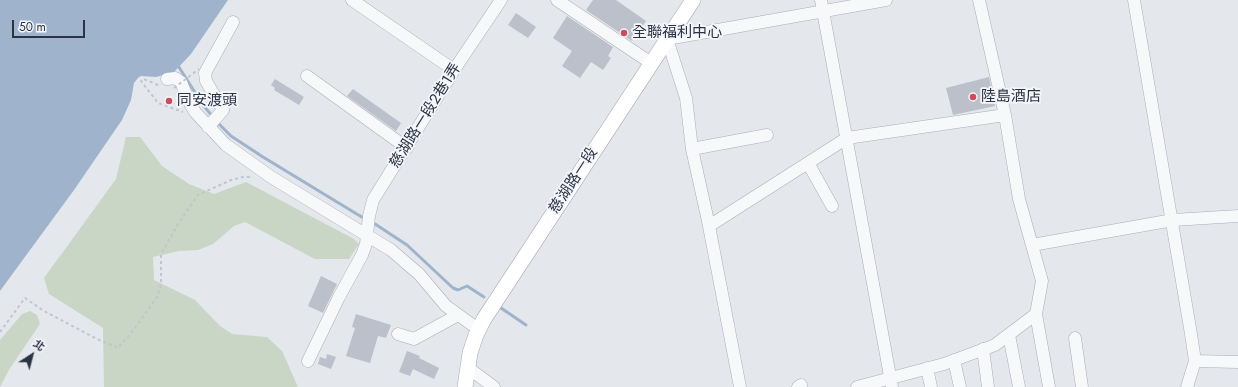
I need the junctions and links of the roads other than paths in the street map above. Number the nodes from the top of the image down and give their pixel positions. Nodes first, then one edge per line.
1 (352, 0) edge
2 (501, 0) edge
3 (557, 0) edge
4 (693, 0) edge
5 (886, 0) edge
6 (979, 0) edge
7 (1134, 0) edge
8 (822, 6) edge
9 (233, 22) dead end
10 (667, 39) junction
11 (651, 63) junction
12 (454, 70) junction
13 (307, 76) dead end
14 (168, 85) road end
15 (1005, 115) junction
16 (209, 126) junction
17 (767, 134) dead end
18 (847, 138) junction
19 (407, 148) junction
20 (692, 149) junction
21 (808, 163) junction
22 (832, 206) dead end
23 (1238, 216) edge
24 (1173, 220) junction
25 (709, 226) junction
26 (367, 233) junction
27 (1032, 245) junction
28 (1036, 314) junction
29 (458, 315) junction
30 (478, 329) junction
31 (398, 334) dead end
32 (1009, 335) junction
33 (1075, 338) dead end
34 (983, 349) junction
35 (1238, 359) edge
36 (954, 360) junction
37 (308, 361) dead end
38 (1195, 361) junction
39 (467, 367) junction
40 (927, 368) junction
41 (891, 382) edge
42 (465, 387) edge
43 (494, 387) edge
44 (740, 387) edge
45 (857, 387) edge
46 (931, 387) edge
47 (960, 387) edge
48 (988, 387) edge
49 (1019, 387) edge
50 (1050, 387) edge
51 (1082, 387) edge
52 (1187, 387) edge

1 - 12 street
2 - 12 street, 慈湖路一段2巷1弄
3 - 11 street
4 - 10 main road, 慈湖路一段
5 - 8 street
6 - 15 street
7 - 24 street
8 - 10 street
8 - 18 street
9 - 16 street
10 - 11 main road, 慈湖路一段
10 - 20 street
11 - 30 main road, 慈湖路一段
12 - 19 street, 慈湖路一段2巷1弄
13 - 19 street
14 - 16 street
15 - 18 street
15 - 27 street
16 - 26 street
17 - 20 street
18 - 21 street
18 - 41 street
19 - 26 street, 慈湖路一段2巷1弄
20 - 25 street
21 - 22 street
21 - 25 street
23 - 24 street
24 - 27 street
24 - 38 street
25 - 44 street
26 - 29 street
26 - 37 street, 慈湖路一段2巷1弄
27 - 28 street
28 - 32 street
28 - 50 street
29 - 30 street
29 - 31 street
30 - 39 main road, 慈湖路一段
32 - 34 street
32 - 49 street
33 - 51 street
34 - 36 street
34 - 48 street
35 - 38 street
36 - 40 street
36 - 47 street
38 - 52 street
39 - 42 main road, 慈湖路一段
39 - 43 street
40 - 41 street
40 - 46 street
41 - 45 street

